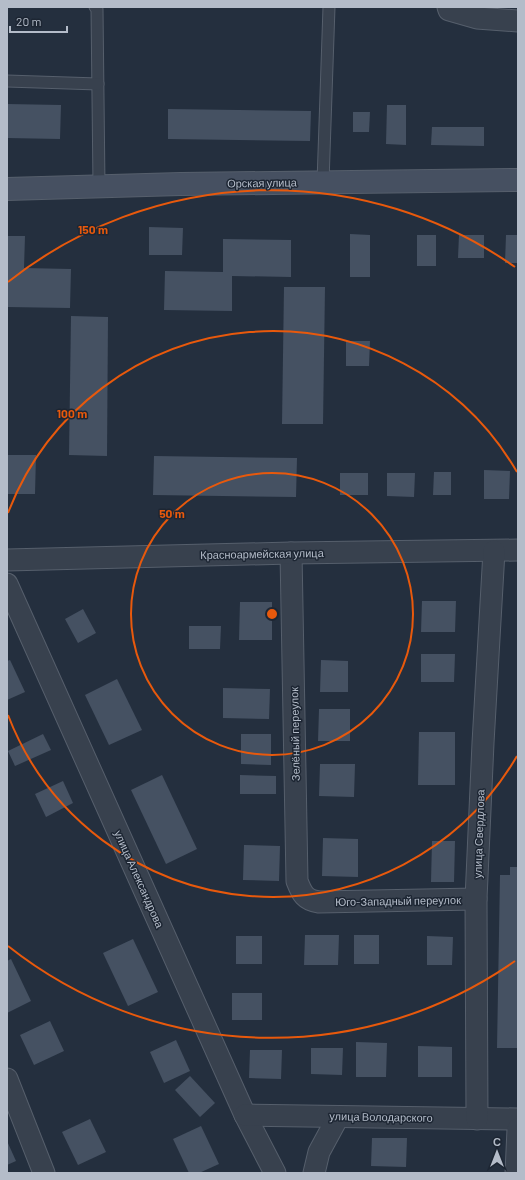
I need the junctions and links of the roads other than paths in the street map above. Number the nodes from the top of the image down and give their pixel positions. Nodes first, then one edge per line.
1 (96, 7) edge
2 (329, 7) edge
3 (448, 7) edge
4 (518, 21) edge
5 (7, 81) edge
6 (98, 84) junction
7 (518, 180) edge
8 (323, 182) junction
9 (99, 186) junction
10 (7, 189) edge
11 (518, 550) edge
12 (494, 551) junction
13 (291, 553) junction
14 (7, 560) edge
15 (7, 584) edge
16 (476, 899) junction
17 (319, 902) joint
18 (7, 1079) edge
19 (245, 1115) junction
20 (338, 1117) junction
21 (477, 1119) junction
22 (518, 1119) edge
23 (518, 1129) edge
24 (44, 1173) edge
25 (275, 1173) edge
26 (314, 1173) edge
27 (516, 1173) edge

1 - 6 lane
2 - 8 lane
3 - 4 street
5 - 6 lane
6 - 9 lane
7 - 8 street, Орская улица
8 - 9 street, Орская улица
9 - 10 street, Орская улица
11 - 12 street, Красноармейская улица
12 - 13 street, Красноармейская улица
12 - 16 street, улица Свердлова
13 - 14 street, Красноармейская улица
13 - 17 street, Зелёный переулок
15 - 19 street, улица Александрова
16 - 17 street, Юго-Западный переулок
16 - 21 street, улица Свердлова
18 - 24 street
19 - 20 street, улица Володарского
19 - 25 street, улица Александрова
20 - 21 street, улица Володарского
20 - 26 street
21 - 22 street, улица Володарского
23 - 27 street

